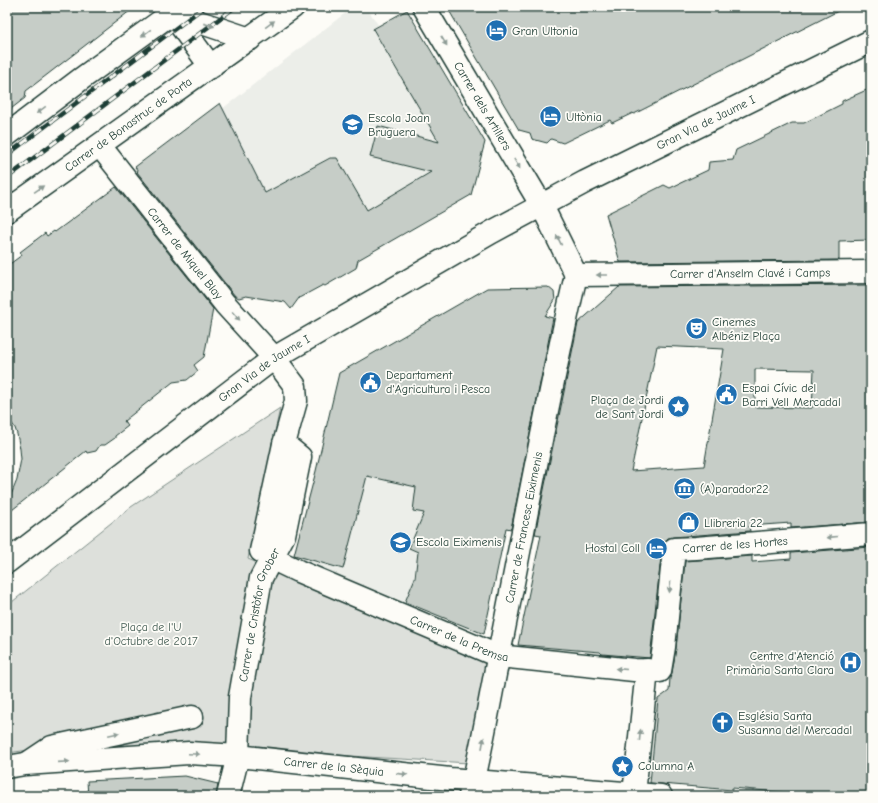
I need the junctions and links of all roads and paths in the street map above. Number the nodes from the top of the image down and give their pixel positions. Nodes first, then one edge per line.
1 (294, 7) edge
2 (424, 7) edge
3 (170, 9) edge
4 (250, 39) junction
5 (871, 41) edge
6 (211, 67) junction
7 (7, 136) edge
8 (100, 146) junction
9 (542, 206) junction
10 (7, 211) edge
11 (871, 272) edge
12 (576, 275) junction
13 (274, 358) junction
14 (871, 534) edge
15 (266, 555) junction
16 (7, 562) edge
17 (498, 656) junction
18 (654, 670) junction
19 (192, 717) dead end
20 (238, 756) junction
21 (16, 766) edge
22 (472, 788) edge
23 (634, 794) junction
24 (228, 796) edge
25 (661, 796) edge

4 -> 1 street, Carrer de Bonastruc de Porta
2 -> 9 street, Carrer dels Artillers
3 -> 4 street
3 - 6 street
3 -> 7 street
4 - 6 street, Carrer de Bonastruc de Porta
5 - 9 street, Gran Via de Jaume I
6 - 8 street, Carrer de Bonastruc de Porta
10 -> 8 street, Carrer de Bonastruc de Porta
8 -> 13 street, Carrer de Miquel Blay
12 -> 9 street
9 - 13 street, Gran Via de Jaume I
11 -> 12 street, Carrer d'Anselm Clavé i Camps
12 - 17 street, Carrer de Francesc Eiximenis
13 - 15 street, Carrer de Cristòfor Grober
13 - 16 street, Gran Via de Jaume I
14 -> 18 street, Carrer de les Hortes
15 - 17 street, Carrer de la Premsa
15 - 20 street, Carrer de Cristòfor Grober
18 -> 17 street, Carrer de la Premsa
22 -> 17 street, Carrer de Francesc Eiximenis
23 -> 18 street, Carrer de les Hortes
21 -> 19 street
21 -> 20 street, Carrer de la Sèquia
20 -> 22 street, Carrer de la Sèquia
20 - 24 street, Carrer de Cristòfor Grober
22 - 23 street, Carrer de la Sèquia
23 - 25 street, Carrer de la Sèquia

